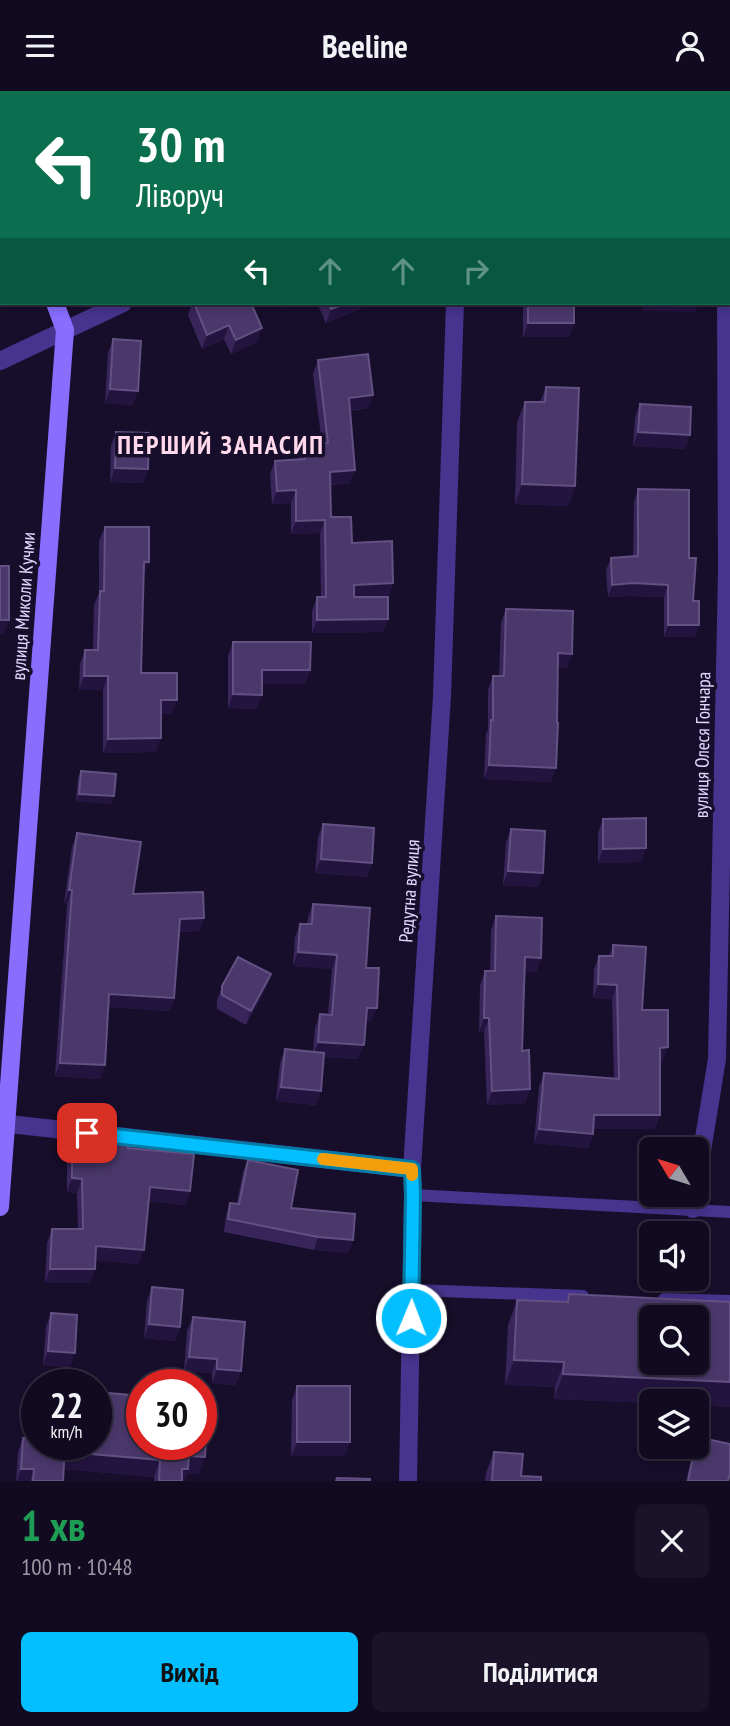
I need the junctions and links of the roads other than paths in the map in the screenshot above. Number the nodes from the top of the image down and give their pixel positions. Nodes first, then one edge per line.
1 (56, 305) edge
2 (119, 305) edge
3 (455, 305) edge
4 (726, 305) edge
5 (65, 330) junction
6 (0, 361) edge
7 (728, 413) edge
8 (728, 558) edge
9 (3, 1123) edge
10 (704, 1137) edge
11 (412, 1169) junction
12 (413, 1195) junction
13 (639, 1201) edge
14 (709, 1206) edge
15 (0, 1207) edge
16 (730, 1212) edge
17 (412, 1290) junction
18 (592, 1296) edge
19 (647, 1298) edge
20 (730, 1301) edge
21 (408, 1481) edge

1 - 5 street, вулиця Миколи Кучми
2 - 5 street
3 - 11 street, Редутна вулиця
4 - 7 street, вулиця Олеся Гончара
5 - 6 street
5 - 9 street, вулиця Миколи Кучми
7 - 8 street, вулиця Олеся Гончара
8 - 10 street, вулиця Олеся Гончара
9 - 11 street
9 - 15 street, вулиця Миколи Кучми
11 - 12 street, Редутна вулиця
12 - 13 lane
12 - 17 street, Редутна вулиця
14 - 16 lane
17 - 18 lane
17 - 21 street, Редутна вулиця
19 - 20 lane

